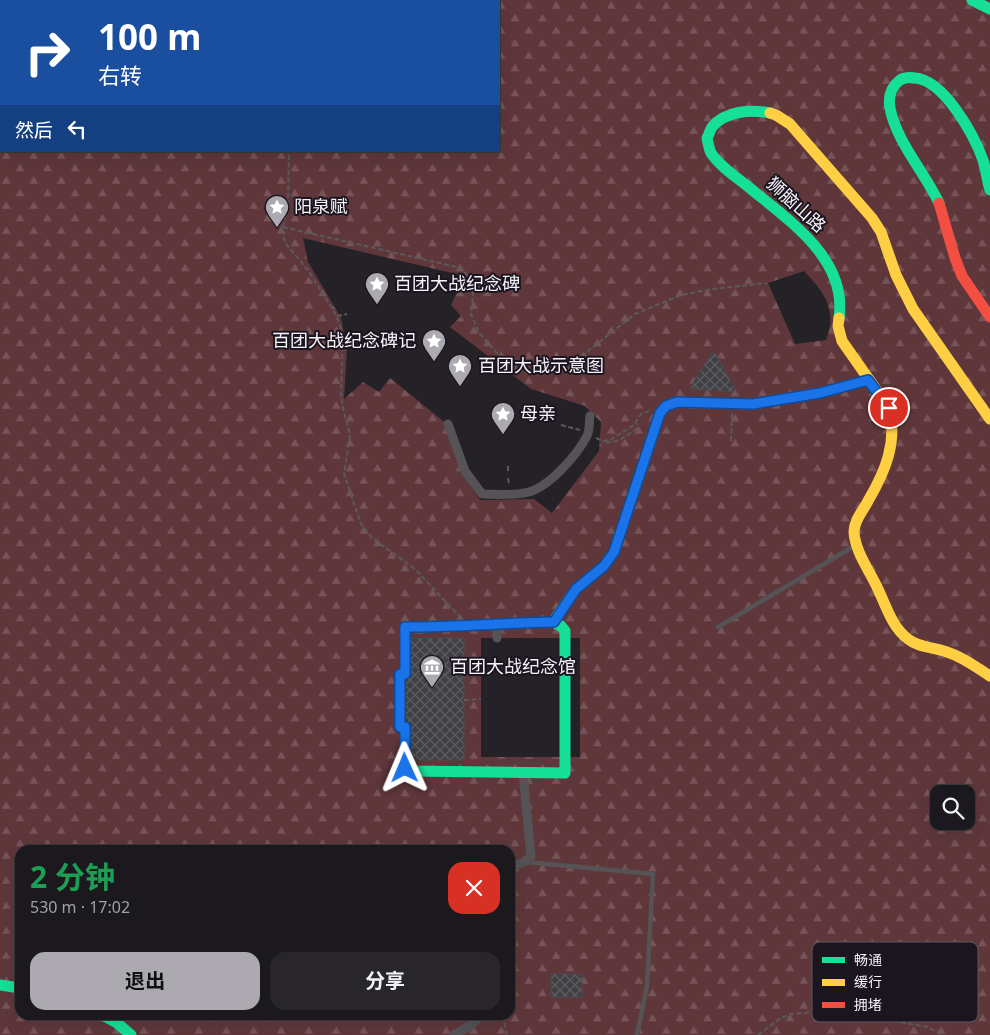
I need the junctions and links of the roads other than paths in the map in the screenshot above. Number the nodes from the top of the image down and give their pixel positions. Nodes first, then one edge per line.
1 (972, 0) edge
2 (990, 9) edge
3 (990, 190) edge
4 (990, 317) edge
5 (868, 380) junction
6 (590, 416) dead end
7 (990, 419) edge
8 (448, 424) dead end
9 (857, 544) junction
10 (554, 622) junction
11 (497, 623) junction
12 (475, 624) joint
13 (718, 627) dead end
14 (497, 638) dead end
15 (990, 676) edge
16 (408, 771) joint
17 (523, 772) junction
18 (525, 862) junction
19 (515, 865) edge
20 (1, 984) edge
21 (15, 987) edge
22 (111, 1020) edge
23 (476, 1020) edge
24 (131, 1035) edge
25 (454, 1035) edge
26 (637, 1035) edge

1 - 2 street
3 - 4 street
5 - 7 street, 狮脑山路
5 - 9 street, 狮脑山路
5 - 10 street
6 - 8 street
9 - 13 lane
9 - 15 street, 狮脑山路
10 - 11 street
10 - 17 street
11 - 12 street
11 - 14 street
12 - 16 lane
16 - 17 street
17 - 18 street
18 - 19 street
18 - 26 lane
20 - 21 street
22 - 24 street
23 - 25 street

